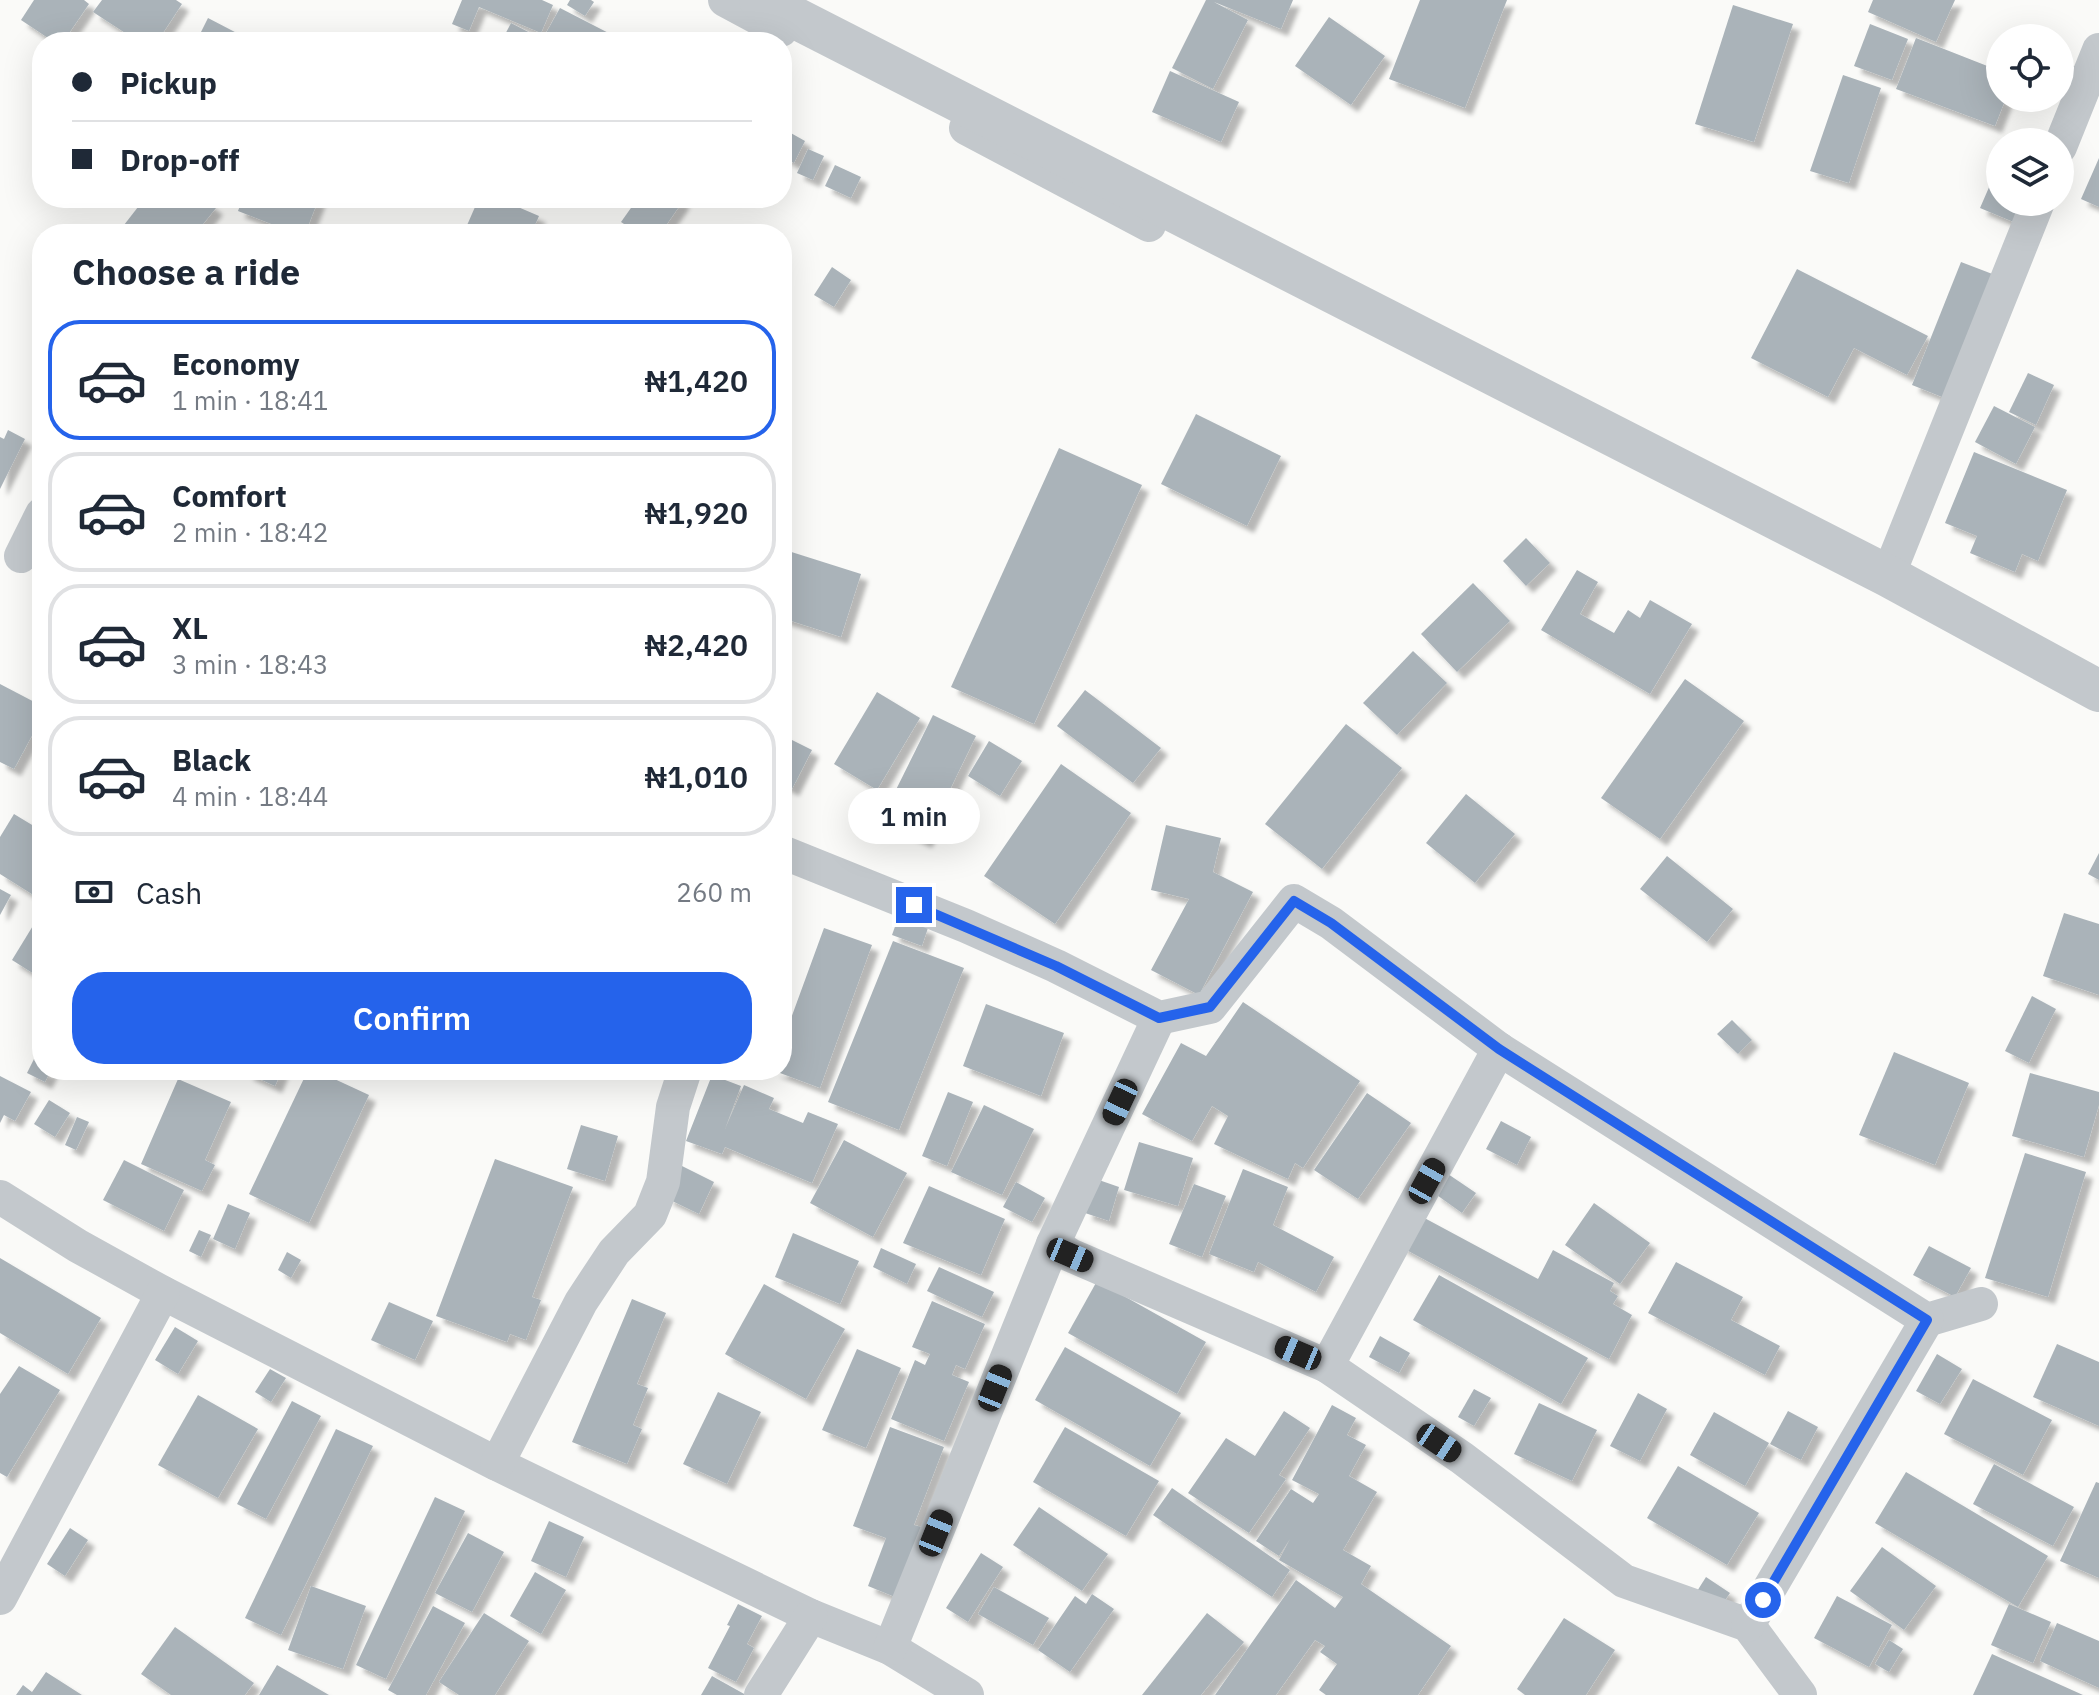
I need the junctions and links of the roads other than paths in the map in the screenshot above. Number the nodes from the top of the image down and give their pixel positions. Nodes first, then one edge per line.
1 (725, 0) edge
2 (760, 0) edge
3 (785, 32) edge
4 (792, 36) edge
5 (2099, 50) edge
6 (2068, 128) edge
7 (2032, 216) edge
8 (1149, 225) dead end
9 (32, 534) edge
10 (21, 556) edge
11 (1888, 576) junction
12 (2099, 691) edge
13 (792, 856) edge
14 (1159, 1018) junction
15 (1499, 1049) junction
16 (682, 1080) edge
17 (0, 1197) edge
18 (1053, 1244) junction
19 (163, 1293) junction
20 (1981, 1304) dead end
21 (1927, 1320) junction
22 (1327, 1366) junction
23 (497, 1464) junction
24 (0, 1598) edge
25 (811, 1616) junction
26 (1748, 1625) junction
27 (890, 1648) junction
28 (761, 1695) edge
29 (967, 1695) edge
30 (1800, 1695) edge

1 - 3 street
2 - 11 street
4 - 8 street
5 - 6 street
7 - 11 street
9 - 10 street
11 - 12 street
13 - 14 street
14 - 15 street
14 - 18 street
15 - 21 street
15 - 22 street
16 - 23 street
17 - 19 street
18 - 22 street
18 - 27 street
19 - 23 street
19 - 24 street
20 - 21 street
21 - 26 street
22 - 26 street
23 - 25 street
25 - 27 street
25 - 28 street
26 - 30 street
27 - 29 street

